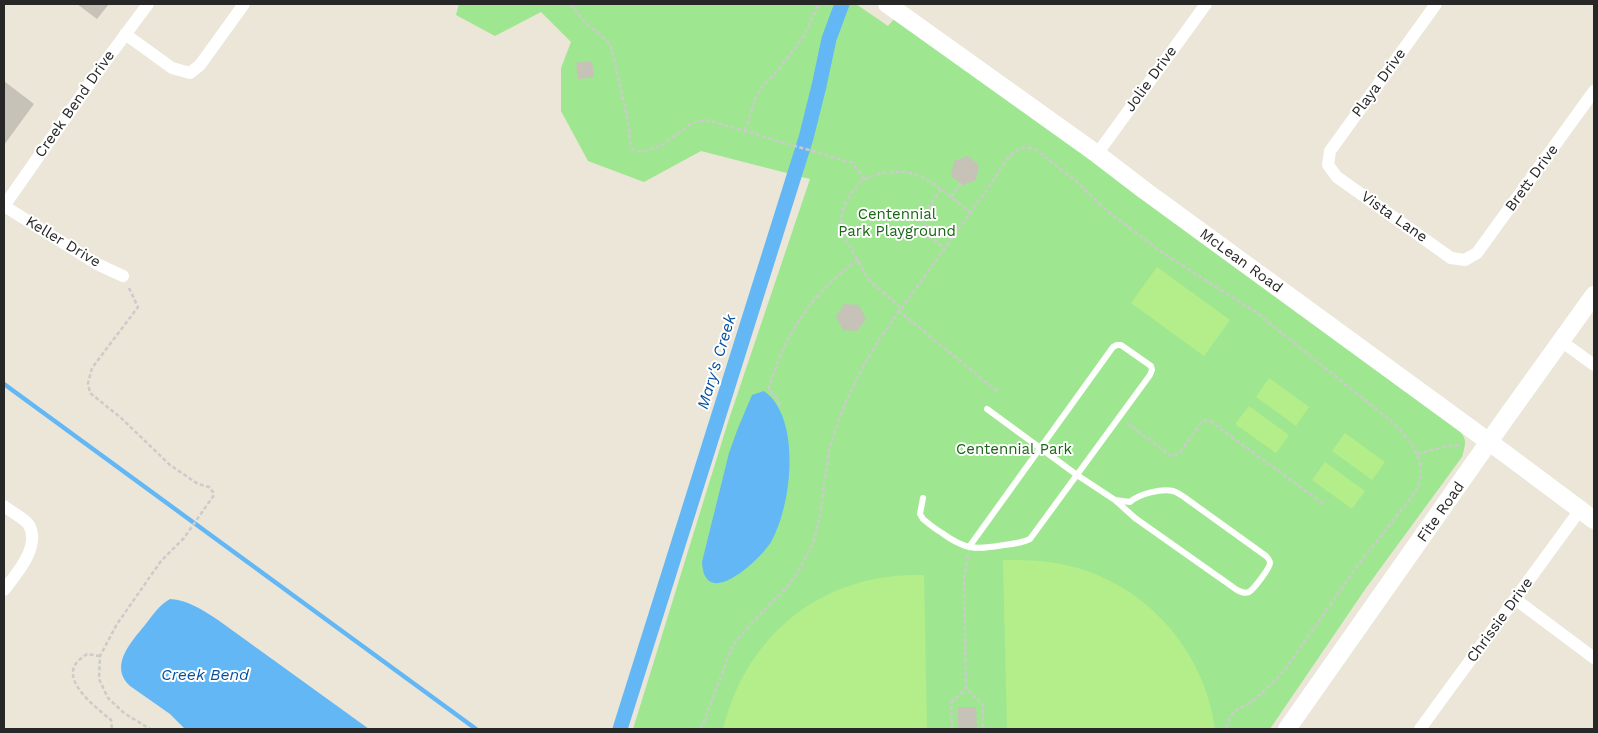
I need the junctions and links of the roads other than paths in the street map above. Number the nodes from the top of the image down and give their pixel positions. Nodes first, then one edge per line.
1 (148, 4) edge
2 (244, 4) edge
3 (1206, 4) edge
4 (1436, 4) edge
5 (893, 8) edge
6 (125, 34) junction
7 (1594, 91) edge
8 (1097, 154) junction
9 (1328, 165) joint
10 (4, 206) edge
11 (1465, 260) joint
12 (123, 276) road end
13 (1594, 295) edge
14 (1561, 341) junction
15 (1594, 365) edge
16 (986, 409) dead end
17 (1489, 442) junction
18 (1040, 448) junction
19 (1077, 475) junction
20 (923, 498) dead end
21 (1115, 500) junction
22 (4, 506) edge
23 (1587, 515) edge
24 (969, 547) junction
25 (4, 590) edge
26 (1515, 600) junction
27 (1594, 658) edge
28 (1287, 729) edge
29 (1421, 729) edge

1 - 6 street, Creek Bend Drive
2 - 6 street
3 - 8 street, Jolie Drive
4 - 9 street, Playa Drive
5 - 8 street, McLean Road
6 - 10 street, Creek Bend Drive
7 - 11 street, Brett Drive
8 - 17 street, McLean Road
9 - 11 street, Vista Lane
10 - 12 street, Keller Drive
13 - 14 street, Fite Road
14 - 15 street
14 - 17 street, Fite Road
16 - 18 lane
17 - 23 street, McLean Road
17 - 28 street, Fite Road
18 - 19 lane
18 - 19 lane
18 - 24 lane
19 - 21 lane
19 - 24 lane
20 - 24 lane
21 - 21 lane
22 - 25 street
23 - 26 street, Chrissie Drive
26 - 27 street
26 - 29 street, Chrissie Drive

